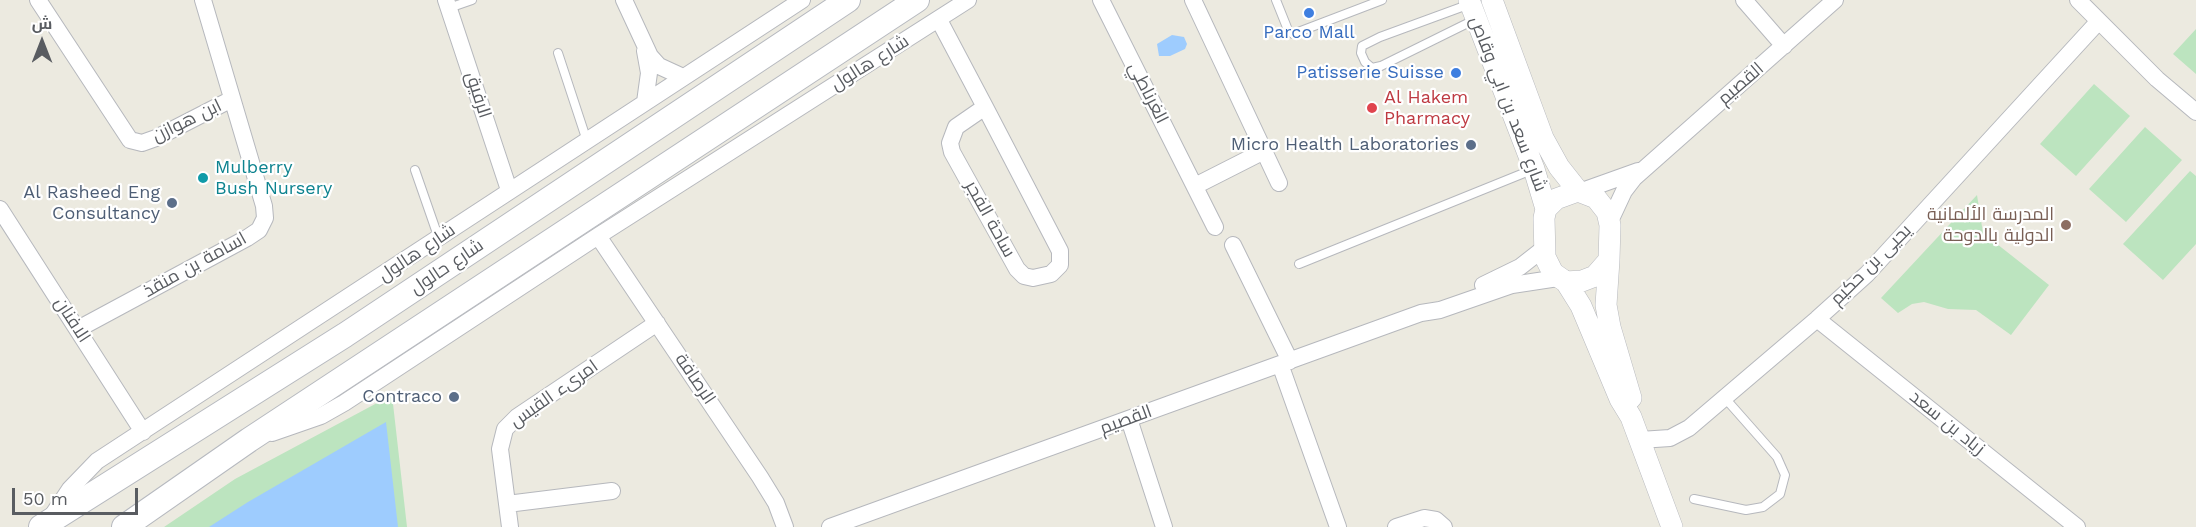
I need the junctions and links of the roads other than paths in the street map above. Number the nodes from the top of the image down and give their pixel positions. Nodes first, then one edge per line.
1 (38, 0) edge
2 (202, 0) edge
3 (472, 0) edge
4 (624, 0) edge
5 (802, 0) edge
6 (848, 0) edge
7 (917, 0) edge
8 (968, 0) edge
9 (1101, 0) edge
10 (1193, 0) edge
11 (1276, 0) edge
12 (1382, 0) edge
13 (1492, 0) edge
14 (1744, 0) edge
15 (1835, 0) edge
16 (2078, 0) edge
17 (447, 4) edge
18 (1472, 8) edge
19 (939, 20) junction
20 (2098, 22) junction
21 (643, 44) junction
22 (1784, 46) junction
23 (558, 53) dead end
24 (683, 78) junction
25 (232, 99) junction
26 (645, 102) junction
27 (985, 107) junction
28 (2196, 112) edge
29 (587, 141) junction
30 (1264, 151) junction
31 (1647, 167) junction
32 (1534, 169) junction
33 (415, 170) dead end
34 (1280, 183) dead end
35 (1195, 186) junction
36 (509, 190) junction
37 (1580, 191) junction
38 (0, 209) edge
39 (1546, 209) junction
40 (1610, 221) junction
41 (1215, 227) dead end
42 (598, 236) junction
43 (439, 239) junction
44 (1233, 244) dead end
45 (1543, 249) junction
46 (1609, 260) junction
47 (1299, 264) dead end
48 (1562, 280) junction
49 (1421, 313) junction
50 (1817, 319) junction
51 (657, 323) junction
52 (78, 329) junction
53 (1286, 362) junction
54 (1724, 397) junction
55 (1631, 417) junction
56 (1129, 419) junction
57 (143, 432) junction
58 (249, 440) junction
59 (1640, 440) junction
60 (612, 491) dead end
61 (1694, 499) dead end
62 (507, 504) junction
63 (45, 525) edge
64 (124, 527) edge
65 (510, 527) edge
66 (785, 527) edge
67 (830, 527) edge
68 (1164, 527) edge
69 (1338, 527) edge
70 (1396, 527) edge
71 (1444, 527) edge
72 (1672, 527) edge
73 (2077, 527) edge

1 - 25 street, ابن هوازن
2 - 25 street, اسامة بن منقذ
3 - 17 lane
4 - 21 street
5 - 24 street, شارع هالول
6 - 63 main road, شارع حالول
7 - 58 main road, شارع حالول
8 - 19 street, شارع هالول
9 - 35 street, الغرناطي
10 - 30 street
11 - 12 lane
13 - 37 street, شارع سعد بن ابي وقاص
14 - 22 street
15 - 22 street, القصيم
16 - 20 street
17 - 36 street, الرفيق
18 - 18 lane
18 - 32 street, شارع سعد بن ابي وقاص
19 - 27 street, ساحة الفجر
19 - 42 street, شارع هالول
20 - 28 street
20 - 50 street, يحيى بن حكيم
21 - 24 street
21 - 26 street
22 - 31 street, القصيم
23 - 29 lane
24 - 26 street, شارع هالول
25 - 52 street, اسامة بن منقذ
26 - 29 street, شارع هالول
27 - 27 street, ساحة الفجر
29 - 36 street, شارع هالول
30 - 34 street
30 - 35 street
31 - 37 street, القصيم
31 - 40 street, القصيم
32 - 39 street, شارع سعد بن ابي وقاص
32 - 47 lane
33 - 43 lane
35 - 41 street, الغرناطي
36 - 43 street, شارع هالول
37 - 39 street
37 - 40 street
38 - 52 street, الافنان
39 - 45 street
40 - 46 street
42 - 51 street, الرصافة
42 - 58 street, شارع هالول
43 - 57 street, شارع هالول
44 - 53 street
45 - 48 street
45 - 49 street, القصيم
46 - 48 street
46 - 55 street
48 - 49 street, القصيم
48 - 55 street
49 - 53 street, القصيم
50 - 54 street, يحيى بن حكيم
50 - 73 street, زياد بن سعد
51 - 62 street, امرىء القيس
51 - 66 street, الرصافة
52 - 57 street, الافنان
53 - 56 street, القصيم
53 - 69 street
54 - 59 street, يحيى بن حكيم
54 - 61 lane
55 - 59 street
56 - 67 street, القصيم
56 - 68 street
57 - 63 street, شارع هالول
58 - 64 main road, شارع حالول
59 - 72 street
60 - 62 street
62 - 65 street, امرىء القيس
70 - 71 street

